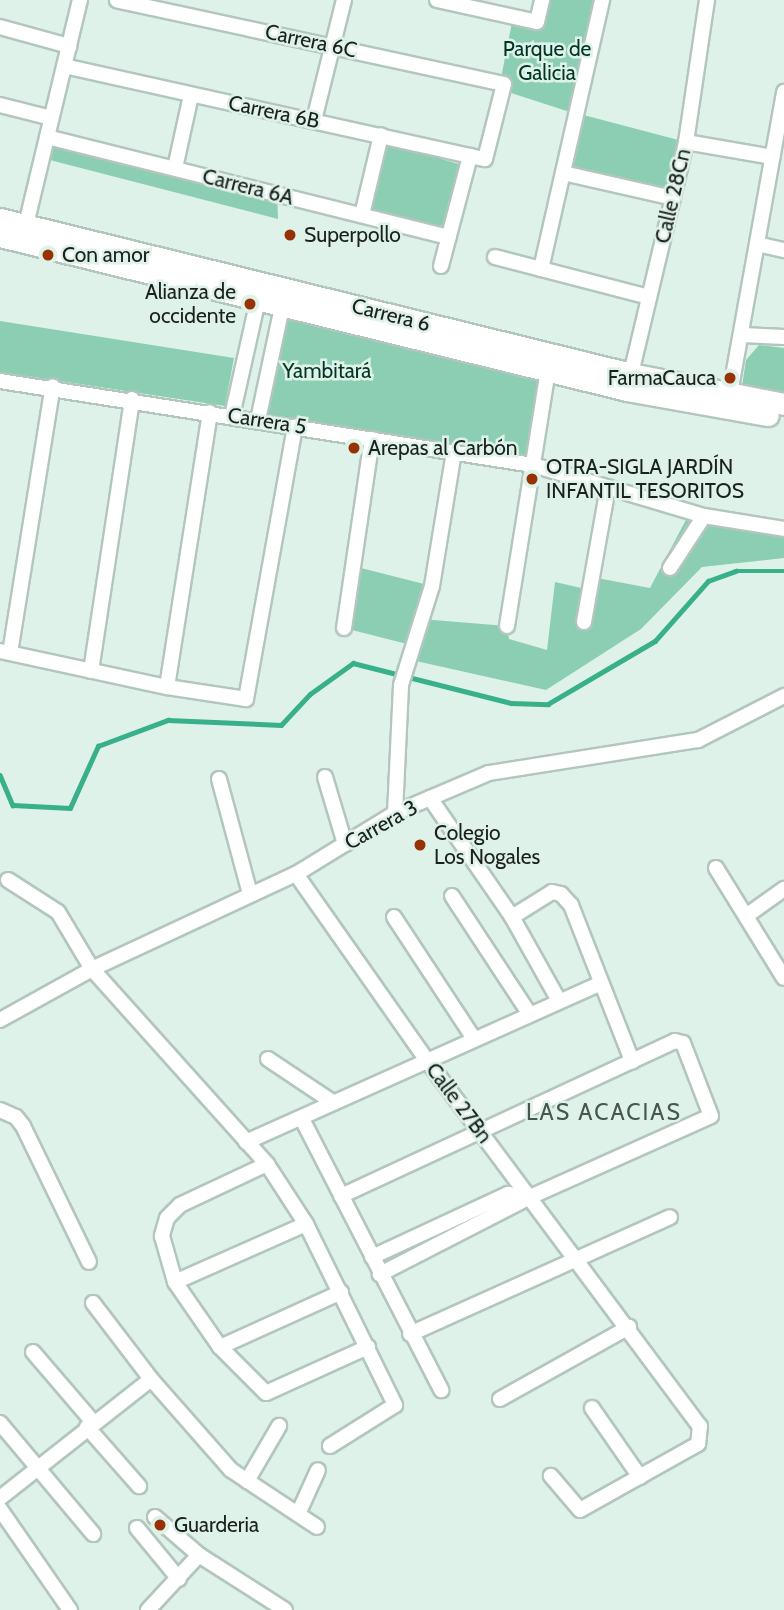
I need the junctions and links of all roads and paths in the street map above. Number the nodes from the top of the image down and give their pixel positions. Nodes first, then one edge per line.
1 (80, 0) edge
2 (117, 0) edge
3 (344, 0) edge
4 (438, 0) edge
5 (542, 0) edge
6 (602, 0) edge
7 (707, 0) edge
8 (0, 27) edge
9 (69, 46) junction
10 (332, 46) junction
11 (64, 66) junction
12 (784, 92) edge
13 (191, 95) junction
14 (0, 105) edge
15 (51, 118) junction
16 (314, 120) junction
17 (381, 135) junction
18 (47, 136) junction
19 (686, 142) junction
20 (477, 157) junction
21 (773, 157) junction
22 (175, 168) junction
23 (563, 173) junction
24 (673, 198) junction
25 (362, 215) junction
26 (0, 219) edge
27 (24, 233) junction
28 (0, 236) edge
29 (449, 237) junction
30 (757, 244) junction
31 (784, 250) edge
32 (495, 257) dead end
33 (441, 266) dead end
34 (541, 268) junction
35 (260, 291) junction
36 (284, 296) junction
37 (649, 297) junction
38 (743, 335) junction
39 (784, 337) edge
40 (548, 370) junction
41 (0, 381) edge
42 (629, 382) junction
43 (53, 386) junction
44 (730, 393) junction
45 (132, 399) junction
46 (784, 404) edge
47 (210, 412) junction
48 (232, 416) junction
49 (784, 418) edge
50 (258, 420) junction
51 (295, 426) junction
52 (372, 439) junction
53 (454, 452) junction
54 (533, 465) junction
55 (608, 487) junction
56 (704, 516) junction
57 (784, 529) edge
58 (670, 568) dead end
59 (584, 622) dead end
60 (507, 626) dead end
61 (344, 628) dead end
62 (5, 652) edge
63 (91, 671) junction
64 (167, 687) junction
65 (784, 696) edge
66 (325, 777) dead end
67 (219, 779) dead end
68 (430, 799) junction
69 (395, 813) junction
70 (345, 844) junction
71 (716, 867) dead end
72 (296, 874) junction
73 (8, 880) dead end
74 (784, 889) edge
75 (250, 894) junction
76 (452, 896) dead end
77 (746, 916) junction
78 (394, 917) dead end
79 (512, 917) junction
80 (92, 969) junction
81 (784, 978) edge
82 (601, 983) junction
83 (558, 999) junction
84 (529, 1013) junction
85 (0, 1020) edge
86 (474, 1039) junction
87 (268, 1059) dead end
88 (426, 1059) junction
89 (632, 1061) junction
90 (334, 1103) junction
91 (0, 1110) edge
92 (302, 1119) junction
93 (480, 1130) junction
94 (246, 1142) junction
95 (267, 1164) junction
96 (341, 1196) junction
97 (530, 1197) junction
98 (670, 1217) dead end
99 (306, 1224) junction
100 (372, 1257) junction
101 (576, 1258) junction
102 (89, 1262) dead end
103 (380, 1274) junction
104 (175, 1282) junction
105 (341, 1292) junction
106 (93, 1303) dead end
107 (629, 1327) junction
108 (410, 1334) junction
109 (220, 1347) junction
110 (368, 1347) junction
111 (33, 1352) dead end
112 (151, 1379) junction
113 (441, 1390) dead end
114 (500, 1399) dead end
115 (592, 1408) dead end
116 (0, 1423) edge
117 (90, 1424) junction
118 (279, 1426) dead end
119 (330, 1446) dead end
120 (37, 1468) junction
121 (318, 1470) dead end
122 (551, 1476) dead end
123 (640, 1477) junction
124 (247, 1480) junction
125 (139, 1486) dead end
126 (0, 1498) edge
127 (0, 1508) edge
128 (298, 1514) junction
129 (155, 1517) dead end
130 (317, 1527) dead end
131 (137, 1528) dead end
132 (93, 1534) dead end
133 (199, 1555) junction
134 (179, 1579) junction
135 (70, 1610) edge
136 (148, 1610) edge
137 (285, 1610) edge

1 - 9 street
2 - 10 street, Carrera 6C
3 - 10 street
4 - 5 street
6 - 23 street
7 - 19 street, Calle 28Cn
8 - 9 street
9 - 11 street
10 - 16 street
10 - 20 street, Carrera 6C
11 - 13 street, Carrera 6B
11 - 15 street
12 - 21 street
13 - 16 street, Carrera 6B
13 - 22 street
14 - 15 street
15 - 18 street
16 - 17 street, Carrera 6B
17 - 20 street, Carrera 6B
17 - 25 street
18 - 22 street, Carrera 6A
18 - 27 street
19 - 21 street
19 - 24 street, Calle 28Cn
20 - 29 street
21 - 30 street
22 - 25 street, Carrera 6A
23 - 24 street
23 - 34 street
24 - 37 street, Calle 28Cn
25 - 29 street, Carrera 6A
26 - 27 main road, Carrera 6
27 - 28 main road, Carrera 6
27 - 35 main road, Carrera 6
29 - 33 street
30 - 31 street
30 - 38 street
32 - 34 street
34 - 37 street
35 - 36 main road, Carrera 6
35 - 48 street
36 - 40 main road, Carrera 6
36 - 42 main road, Carrera 6
36 - 50 street
37 - 42 street, Calle 28Cn
38 - 39 street
38 - 44 street
40 - 42 main road, Carrera 6
40 - 54 street
41 - 43 street, Carrera 5
42 - 44 main road, Carrera 6
42 - 49 main road, Carrera 6
43 - 45 street, Carrera 5
43 - 62 street
44 - 46 main road, Carrera 6
45 - 47 street, Carrera 5
45 - 63 street
47 - 48 street, Carrera 5
47 - 64 street
48 - 50 street, Carrera 5
50 - 51 street, Carrera 5
51 - 52 street, Carrera 5
51 - 64 street
52 - 53 street, Carrera 5
52 - 61 street
53 - 54 street, Carrera 5
53 - 69 street
54 - 55 street, Carrera 5
54 - 60 street
55 - 56 street, Carrera 5
55 - 59 street
56 - 57 street, Carrera 5
56 - 58 street
62 - 63 street
63 - 64 street
65 - 68 street, Carrera 3
66 - 70 street
67 - 75 street
68 - 69 street, Carrera 3
68 - 79 street
69 - 70 street, Carrera 3
70 - 72 street, Carrera 3
71 - 77 street
72 - 75 street, Carrera 3
72 - 88 street, Calle 27Bn
73 - 80 street
74 - 77 street
75 - 80 street, Carrera 3
76 - 84 street
77 - 81 street
78 - 86 street
79 - 82 street
79 - 83 street
80 - 85 street, Carrera 3
80 - 94 street
82 - 83 street
82 - 89 street
83 - 84 street
84 - 86 street
86 - 88 street
87 - 90 street
88 - 90 street
88 - 93 street, Calle 27Bn
89 - 93 street
89 - 97 street
90 - 92 street
91 - 102 street
92 - 94 street
92 - 96 street
93 - 96 street
93 - 97 street, Calle 27Bn
94 - 95 street
95 - 99 street
95 - 104 street
96 - 100 street
97 - 100 street
97 - 101 street, Calle 27Bn
97 - 103 street
98 - 101 street
99 - 104 street
99 - 105 street
100 - 103 street
101 - 107 street, Calle 27Bn
101 - 108 street
103 - 108 street
104 - 109 street
105 - 109 street
105 - 110 street
106 - 112 street
107 - 114 street
107 - 123 street, Calle 27Bn
108 - 113 street
109 - 110 street
110 - 119 street
111 - 117 street
112 - 117 street
112 - 124 street
115 - 123 street
116 - 120 street
117 - 120 street
117 - 125 street
118 - 124 street
120 - 126 street
120 - 132 street
121 - 128 street
122 - 123 street
124 - 128 street
127 - 135 street
128 - 130 street
129 - 133 street
131 - 134 street
133 - 134 street
133 - 137 street
134 - 136 street

